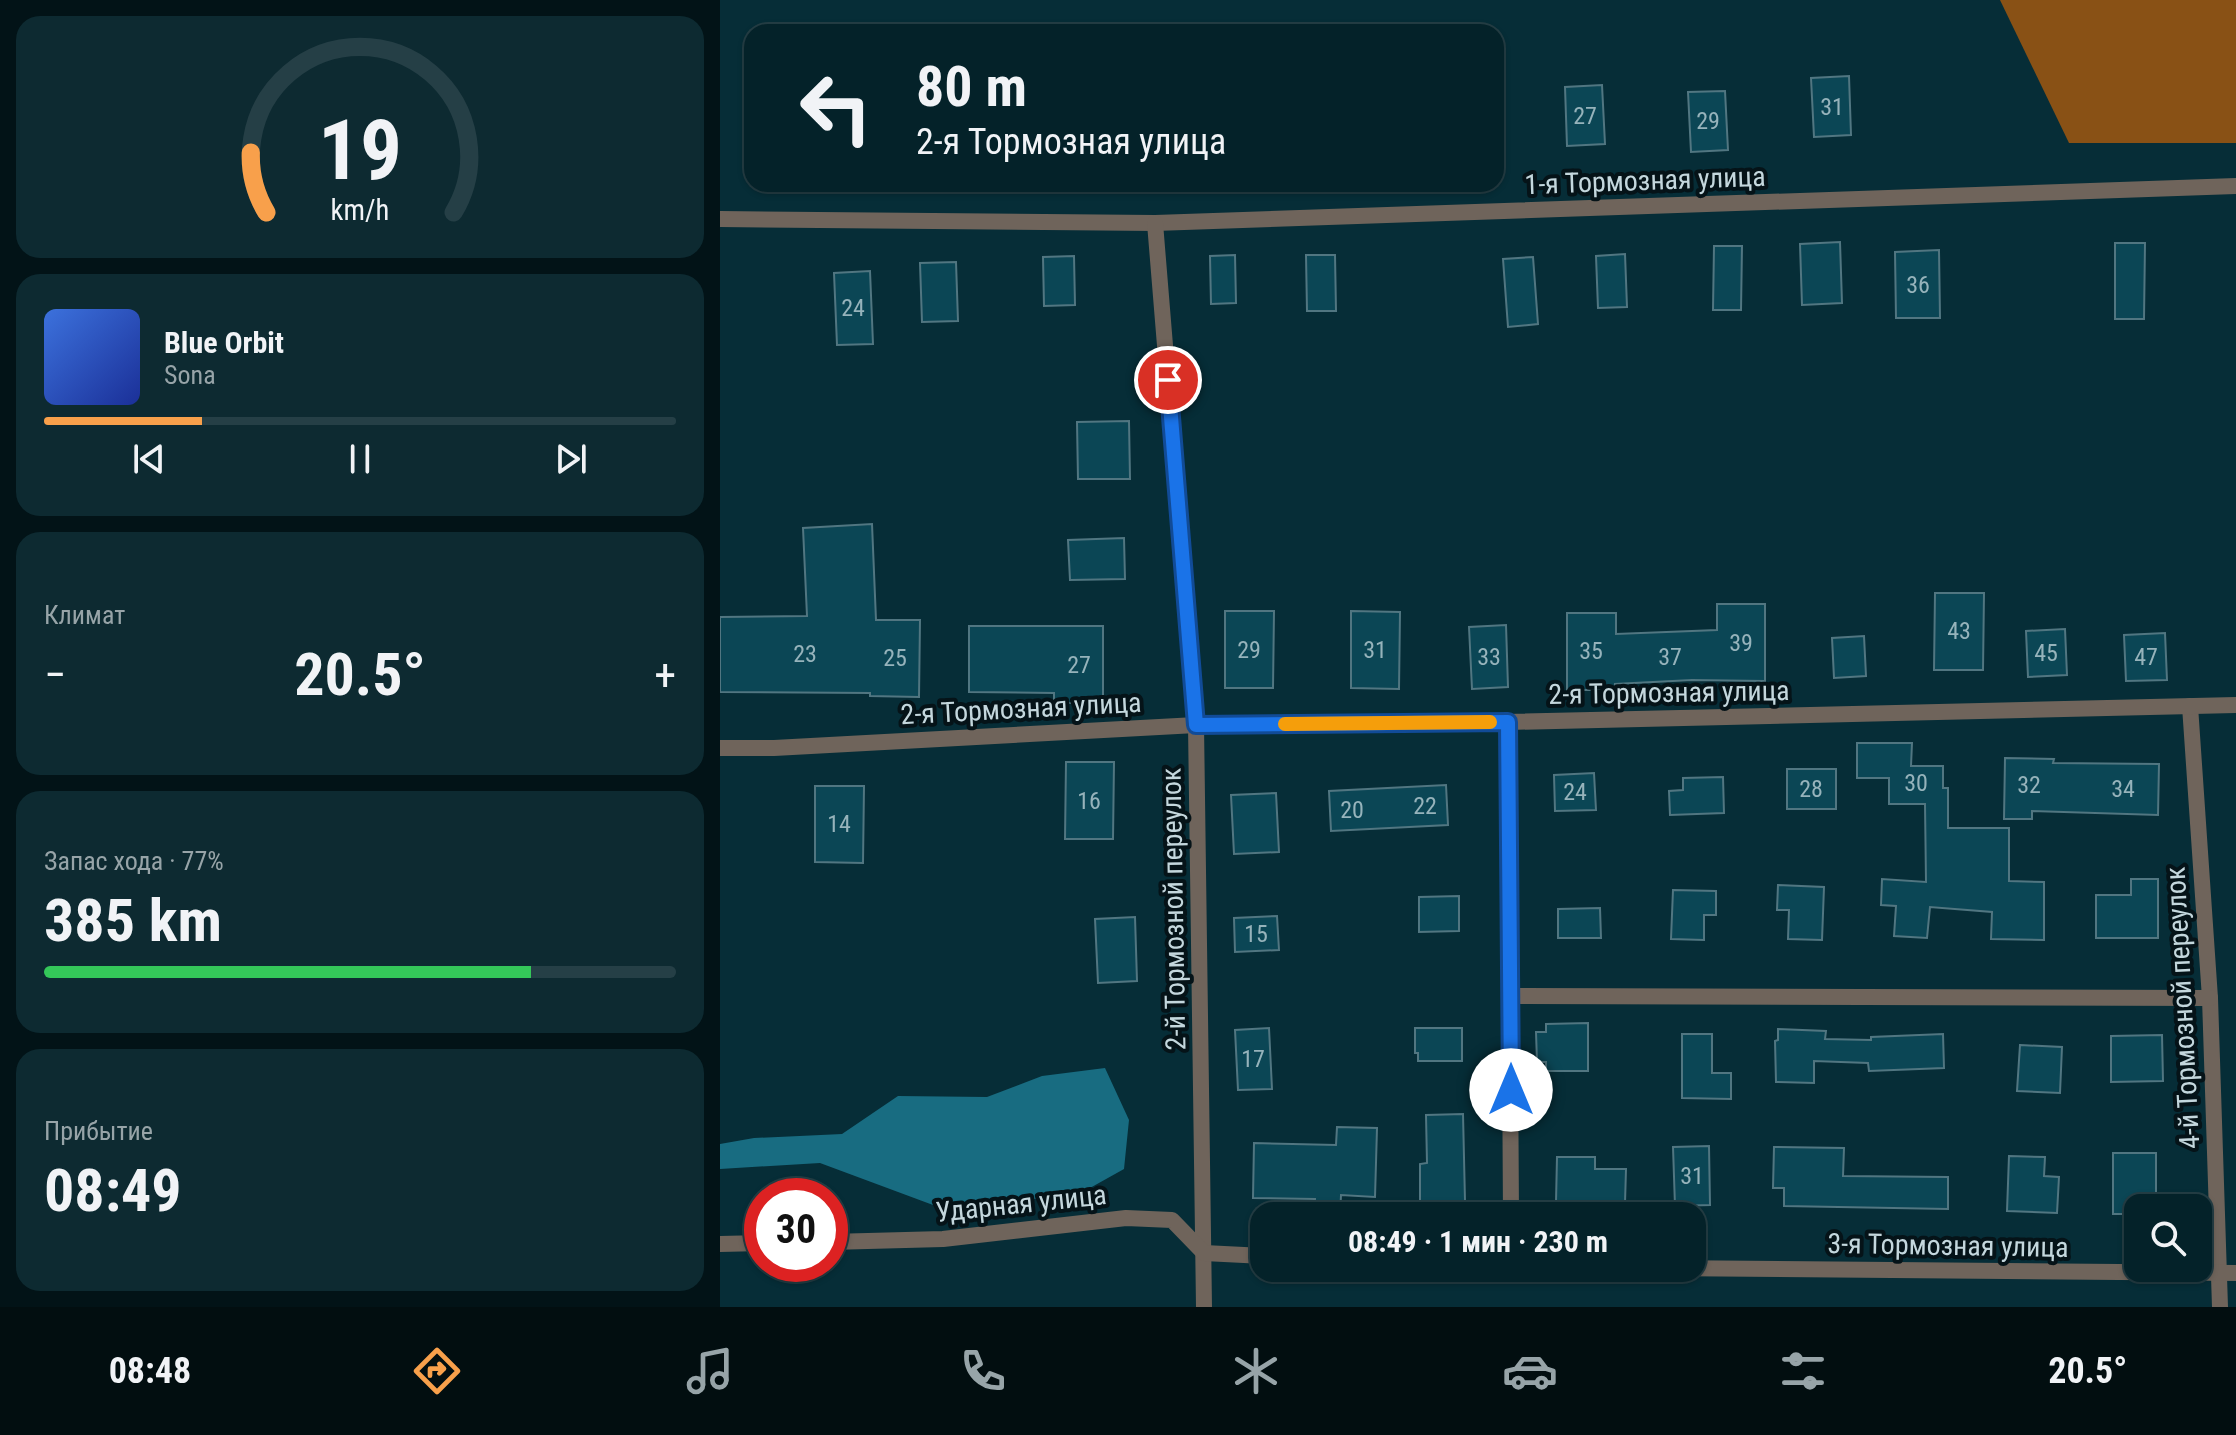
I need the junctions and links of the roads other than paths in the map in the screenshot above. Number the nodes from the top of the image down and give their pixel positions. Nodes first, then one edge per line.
1 (2236, 186) edge
2 (720, 219) edge
3 (1155, 223) junction
4 (2236, 705) edge
5 (2190, 706) junction
6 (1508, 722) junction
7 (1196, 725) junction
8 (720, 748) edge
9 (1512, 996) junction
10 (2210, 998) junction
11 (1511, 1202) edge
12 (848, 1242) edge
13 (744, 1243) edge
14 (720, 1244) edge
15 (1204, 1253) junction
16 (1250, 1255) edge
17 (1706, 1268) edge
18 (2228, 1273) edge
19 (1204, 1307) edge
20 (2220, 1307) edge

1 - 3 street, 1-я Тормозная улица
2 - 3 street, 1-я Тормозная улица
3 - 7 street, 2-й Тормозной переулок
4 - 5 street, 2-я Тормозная улица
5 - 6 street, 2-я Тормозная улица
5 - 10 street, 4-й Тормозной переулок
6 - 7 street, 2-я Тормозная улица
6 - 9 street
7 - 8 street, 2-я Тормозная улица
7 - 15 street, 2-й Тормозной переулок
9 - 10 street
9 - 11 street
10 - 18 street, 4-й Тормозной переулок
12 - 15 street, Ударная улица
13 - 14 street
15 - 16 street
15 - 19 street, 2-й Тормозной переулок
17 - 18 street, 3-я Тормозная улица
18 - 20 street, 4-й Тормозной переулок

